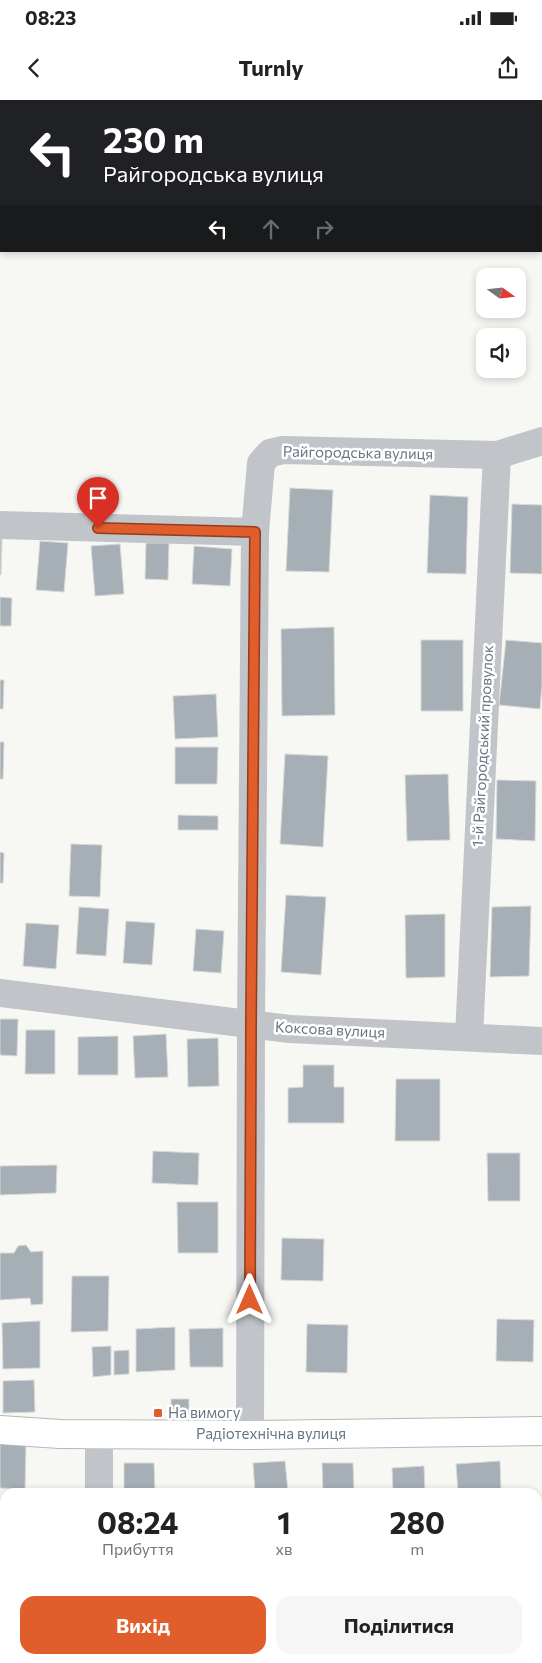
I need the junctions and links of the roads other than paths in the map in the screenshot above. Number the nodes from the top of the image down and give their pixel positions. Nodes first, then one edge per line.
1 (542, 441) edge
2 (497, 455) junction
3 (0, 525) edge
4 (255, 532) junction
5 (0, 993) edge
6 (251, 1024) junction
7 (469, 1037) junction
8 (542, 1040) edge
9 (0, 1430) edge
10 (542, 1432) edge
11 (99, 1434) junction
12 (250, 1435) junction
13 (99, 1488) edge

1 - 2 street, Райгородська вулиця
2 - 4 street, Райгородська вулиця
2 - 7 street, 1-й Райгородський провулок
3 - 4 street
4 - 6 street, Райгородська вулиця
5 - 6 street, Коксова вулиця
6 - 7 street, Коксова вулиця
6 - 12 street, Райгородська вулиця
7 - 8 street, Коксова вулиця
9 - 11 main road, Радіотехнічна вулиця
10 - 12 main road, Радіотехнічна вулиця
11 - 12 main road, Радіотехнічна вулиця
11 - 13 street

